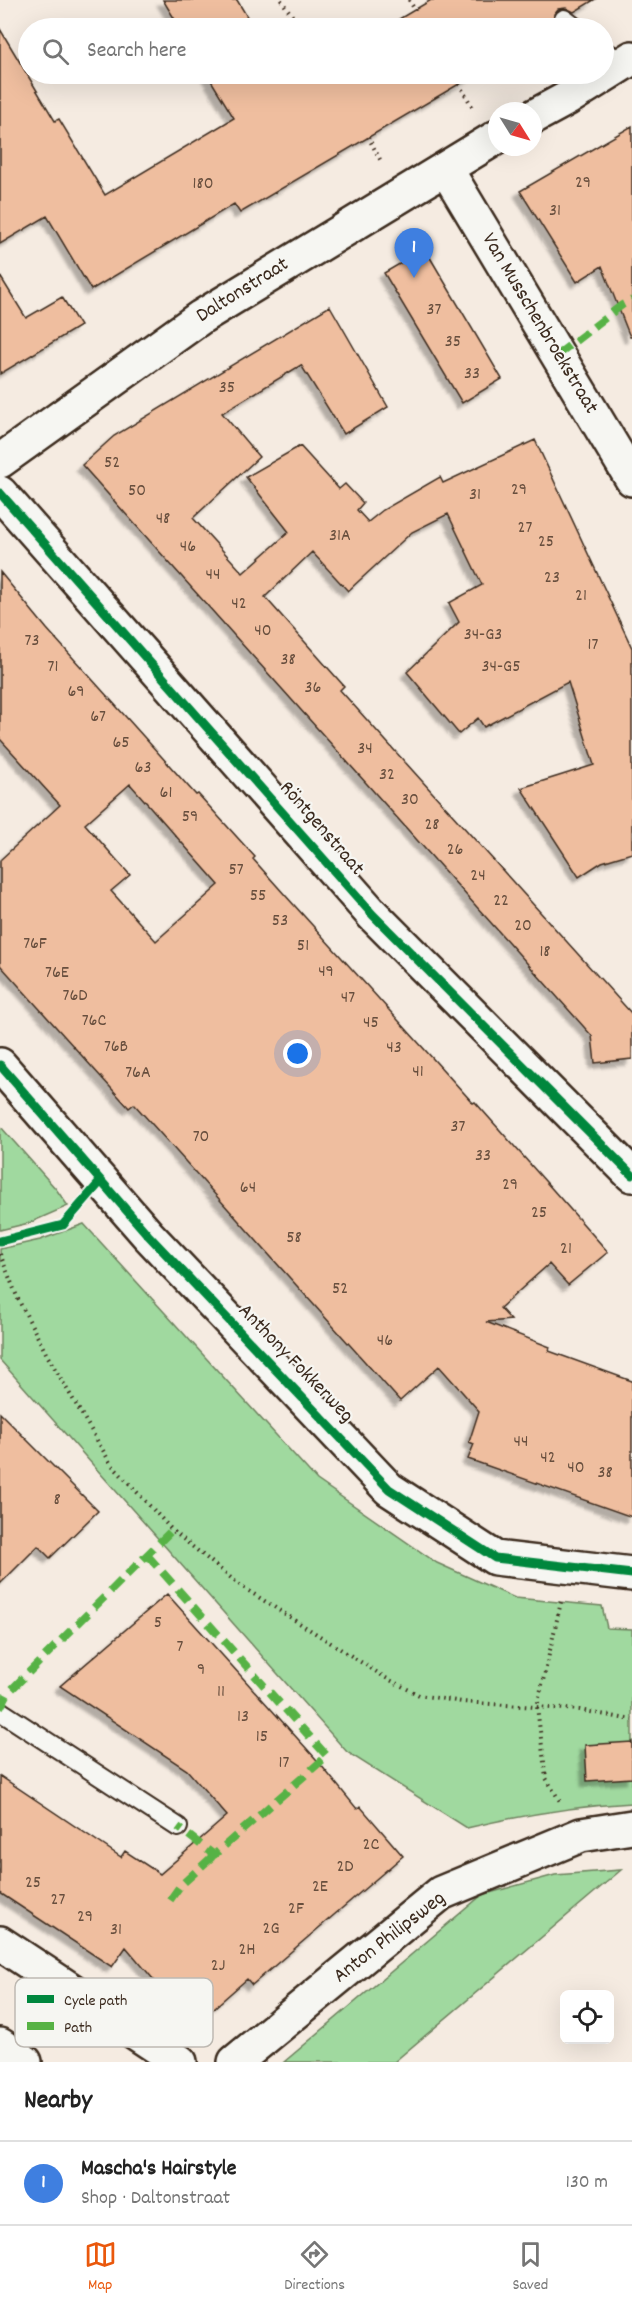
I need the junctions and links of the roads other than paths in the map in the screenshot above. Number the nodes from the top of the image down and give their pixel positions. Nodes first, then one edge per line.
1 (578, 84) edge
2 (542, 110) edge
3 (488, 143) edge
4 (446, 169) junction
5 (0, 461) edge
6 (632, 479) edge
7 (0, 493) edge
8 (0, 1065) edge
9 (632, 1175) edge
10 (632, 1574) edge
11 (0, 1711) edge
12 (178, 1827) dead end
13 (632, 1827) edge
14 (0, 1943) edge
15 (53, 1978) edge
16 (157, 2047) edge
17 (180, 2062) edge
18 (235, 2062) edge

1 - 2 street
3 - 4 street, Daltonstraat
4 - 5 street, Daltonstraat
4 - 6 street, Van Musschenbroekstraat
7 - 9 street, Röntgenstraat
8 - 10 street, Anthony Fokkerweg
11 - 12 lane
13 - 18 street, Anton Philipsweg
14 - 15 street
16 - 17 street

